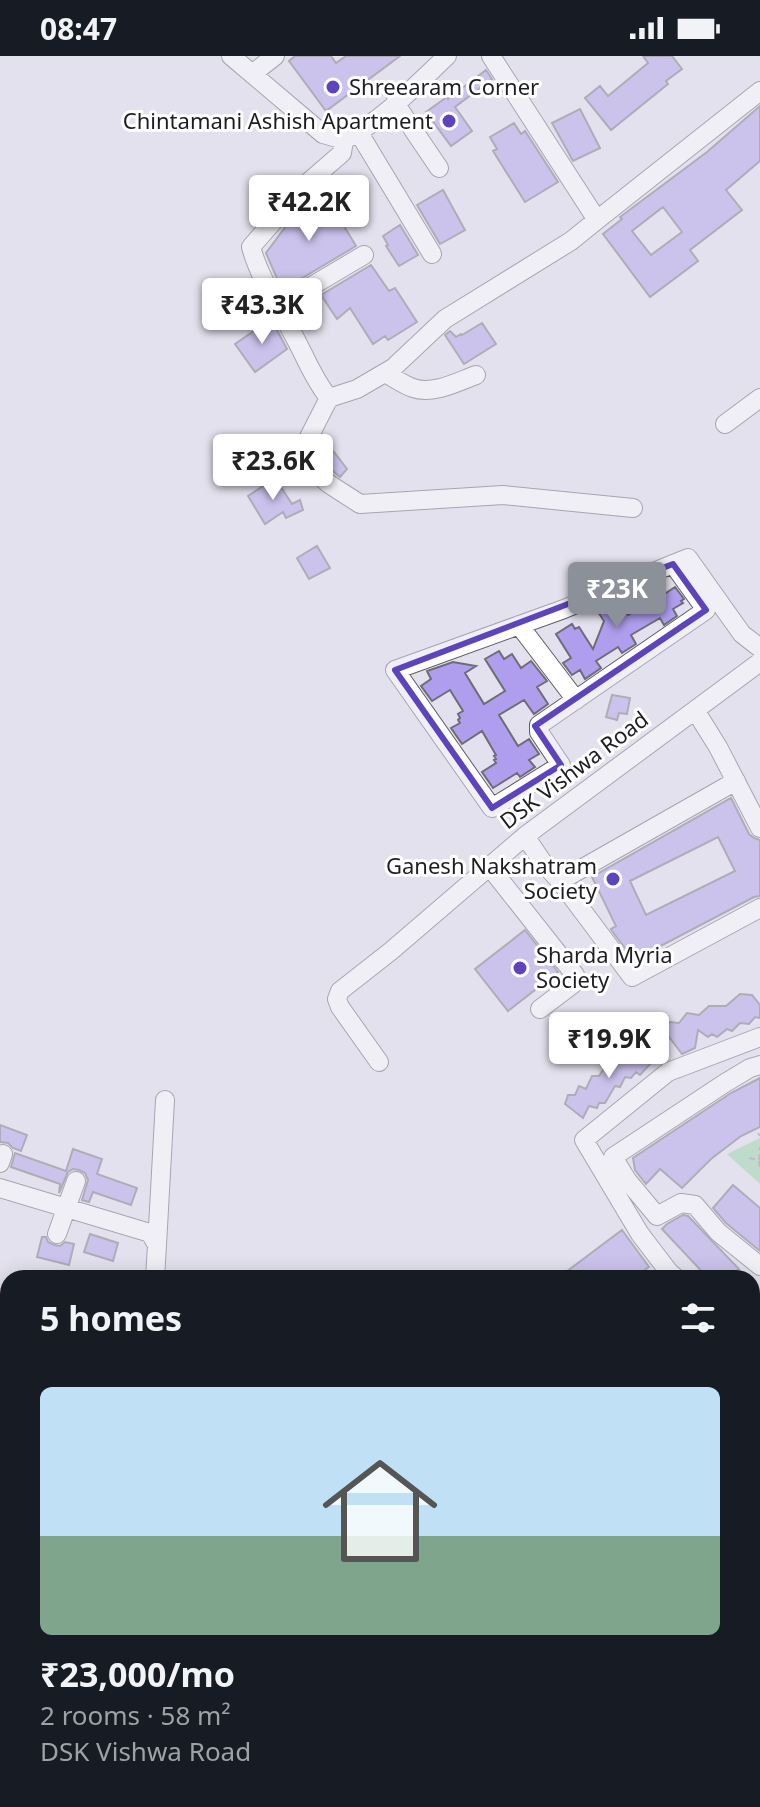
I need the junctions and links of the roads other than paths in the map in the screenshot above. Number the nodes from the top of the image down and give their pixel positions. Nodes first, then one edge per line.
1 (231, 56) edge
2 (275, 56) edge
3 (447, 56) edge
4 (491, 56) edge
5 (252, 74) junction
6 (760, 91) edge
7 (395, 103) junction
8 (352, 136) junction
9 (439, 168) dead end
10 (597, 220) junction
11 (432, 254) dead end
12 (364, 255) dead end
13 (278, 306) junction
14 (385, 373) junction
15 (476, 375) dead end
16 (329, 398) junction
17 (760, 398) edge
18 (725, 424) dead end
19 (633, 508) dead end
20 (673, 564) junction
21 (519, 625) junction
22 (760, 648) edge
23 (760, 662) edge
24 (576, 700) junction
25 (695, 710) junction
26 (736, 781) junction
27 (760, 828) edge
28 (525, 836) junction
29 (489, 866) junction
30 (560, 881) junction
31 (760, 908) edge
32 (540, 1009) dead end
33 (760, 1037) edge
34 (379, 1062) dead end
35 (760, 1065) edge
36 (165, 1100) dead end
37 (76, 1181) dead end
38 (0, 1188) edge
39 (67, 1208) junction
40 (57, 1234) dead end
41 (157, 1245) junction
42 (760, 1266) edge
43 (155, 1270) edge
44 (665, 1270) edge

1 - 5 street
2 - 5 street
3 - 7 street
4 - 10 street
5 - 8 street
6 - 10 street
7 - 8 street
7 - 9 street
8 - 11 street
8 - 13 street
10 - 14 street
12 - 13 street
13 - 16 street
14 - 15 street
14 - 16 street
16 - 19 street
17 - 18 street
20 - 21 street
20 - 22 street
20 - 24 street
21 - 24 street
21 - 24 street
23 - 25 street, DSK Vishwa Road
25 - 26 street
25 - 28 street, DSK Vishwa Road
26 - 27 street
26 - 30 street
28 - 29 street, DSK Vishwa Road
28 - 30 street
29 - 32 street
29 - 34 street, DSK Vishwa Road
30 - 31 street
33 - 44 street
35 - 42 street
36 - 41 street
37 - 39 street
38 - 39 street
39 - 40 street
39 - 41 street
41 - 43 street

